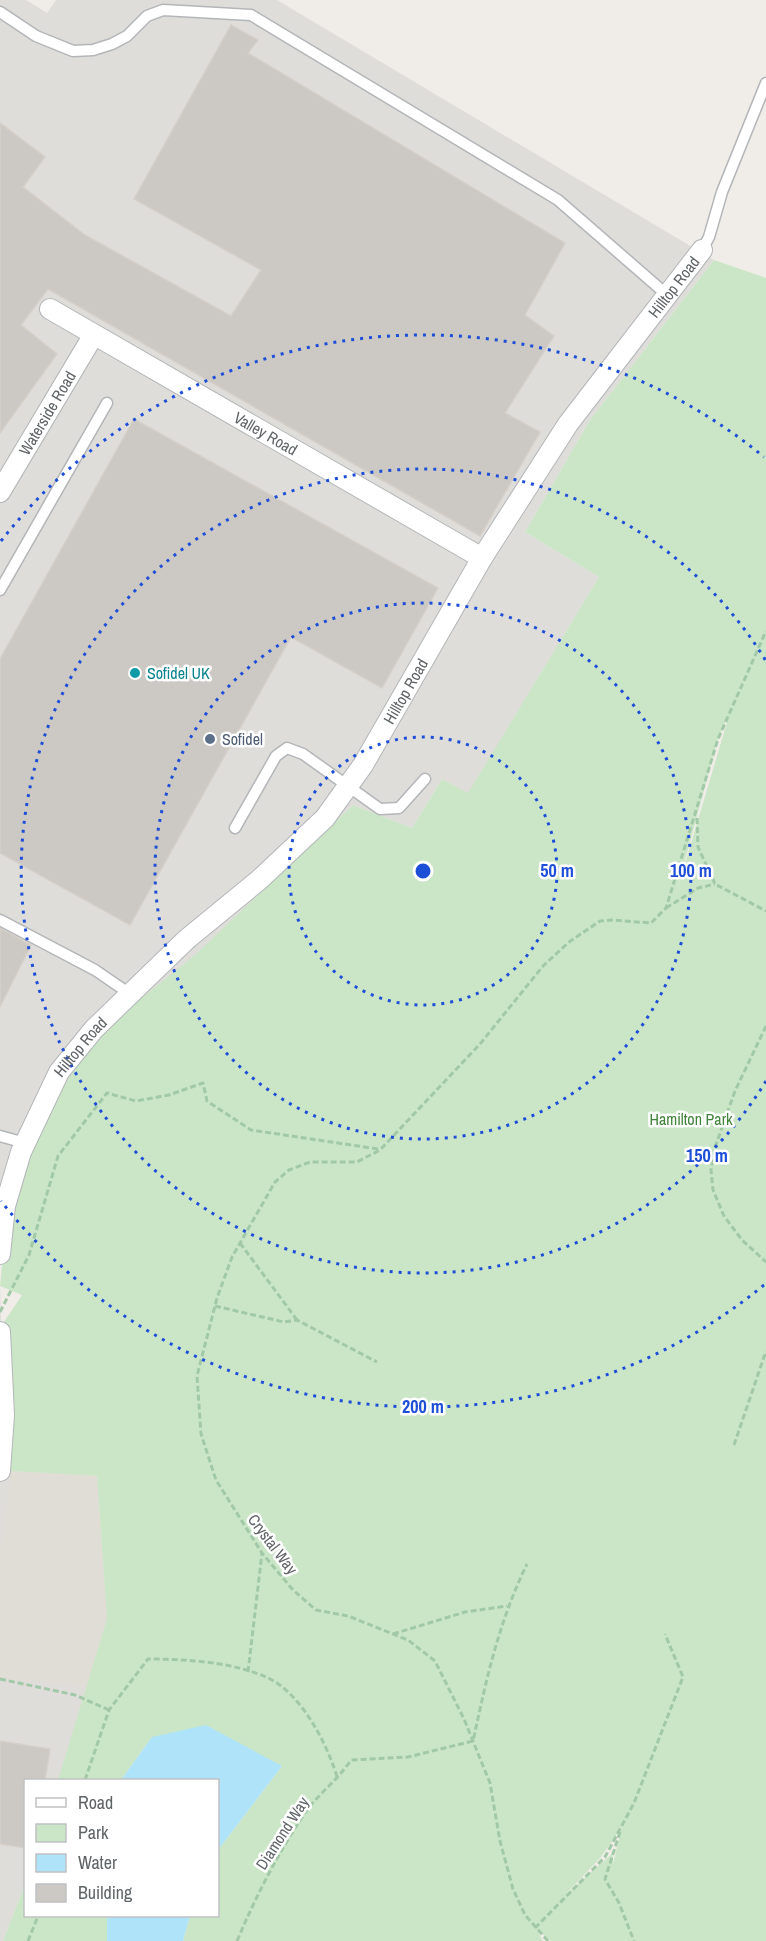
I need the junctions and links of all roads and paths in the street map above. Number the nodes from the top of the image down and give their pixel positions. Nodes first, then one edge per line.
1 (0, 12) edge
2 (766, 83) edge
3 (702, 250) joint
4 (666, 294) junction
5 (50, 309) dead end
6 (93, 336) junction
7 (107, 403) dead end
8 (0, 492) edge
9 (482, 558) junction
10 (0, 590) edge
11 (766, 631) edge
12 (426, 779) dead end
13 (346, 787) junction
14 (697, 811) junction
15 (234, 828) dead end
16 (715, 884) junction
17 (666, 908) junction
18 (766, 911) edge
19 (0, 920) edge
20 (130, 994) junction
21 (766, 1026) edge
22 (0, 1136) edge
23 (25, 1143) junction
24 (380, 1150) junction
25 (240, 1243) junction
26 (0, 1254) edge
27 (766, 1262) edge
28 (215, 1306) junction
29 (0, 1312) edge
30 (297, 1320) junction
31 (0, 1332) edge
32 (766, 1351) edge
33 (377, 1362) dead end
34 (734, 1445) dead end
35 (0, 1471) edge
36 (262, 1553) junction
37 (527, 1564) dead end
38 (507, 1606) junction
39 (392, 1634) junction
40 (665, 1634) dead end
41 (248, 1672) junction
42 (0, 1679) edge
43 (109, 1710) junction
44 (473, 1741) junction
45 (85, 1779) edge
46 (338, 1779) junction
47 (622, 1825) junction
48 (38, 1917) edge
49 (535, 1928) junction
50 (28, 1941) edge
51 (237, 1941) edge
52 (548, 1941) edge
53 (634, 1941) edge

1 - 4 lane
2 - 3 lane, Hilltop Road
3 - 4 street, Hilltop Road
4 - 9 street, Hilltop Road
5 - 6 street, Valley Road
6 - 8 street, Waterside Road
6 - 9 street, Valley Road
7 - 10 lane
9 - 13 street, Hilltop Road
11 - 14 path
12 - 13 lane
13 - 15 lane
13 - 20 street, Hilltop Road
14 - 16 path
14 - 17 path
16 - 17 path
16 - 18 path
17 - 24 path
19 - 20 lane
20 - 23 street, Hilltop Road
21 - 27 path
22 - 23 lane
23 - 26 street, Hilltop Road
24 - 25 path, Crystal Way
24 - 29 path
25 - 28 path, Crystal Way
25 - 30 path
28 - 30 path
28 - 36 path, Crystal Way
30 - 33 path
31 - 35 street
32 - 34 path
36 - 39 path, Crystal Way
36 - 41 path
37 - 38 path
38 - 39 path
38 - 44 path
39 - 44 path, Crystal Way
40 - 47 path
41 - 43 path
41 - 46 path
42 - 43 path
43 - 45 path
44 - 46 path, Diamond Way
44 - 49 path, Crystal Way
46 - 51 path, Diamond Way
47 - 49 path
47 - 53 path
48 - 50 path
49 - 52 path, Crystal Way

